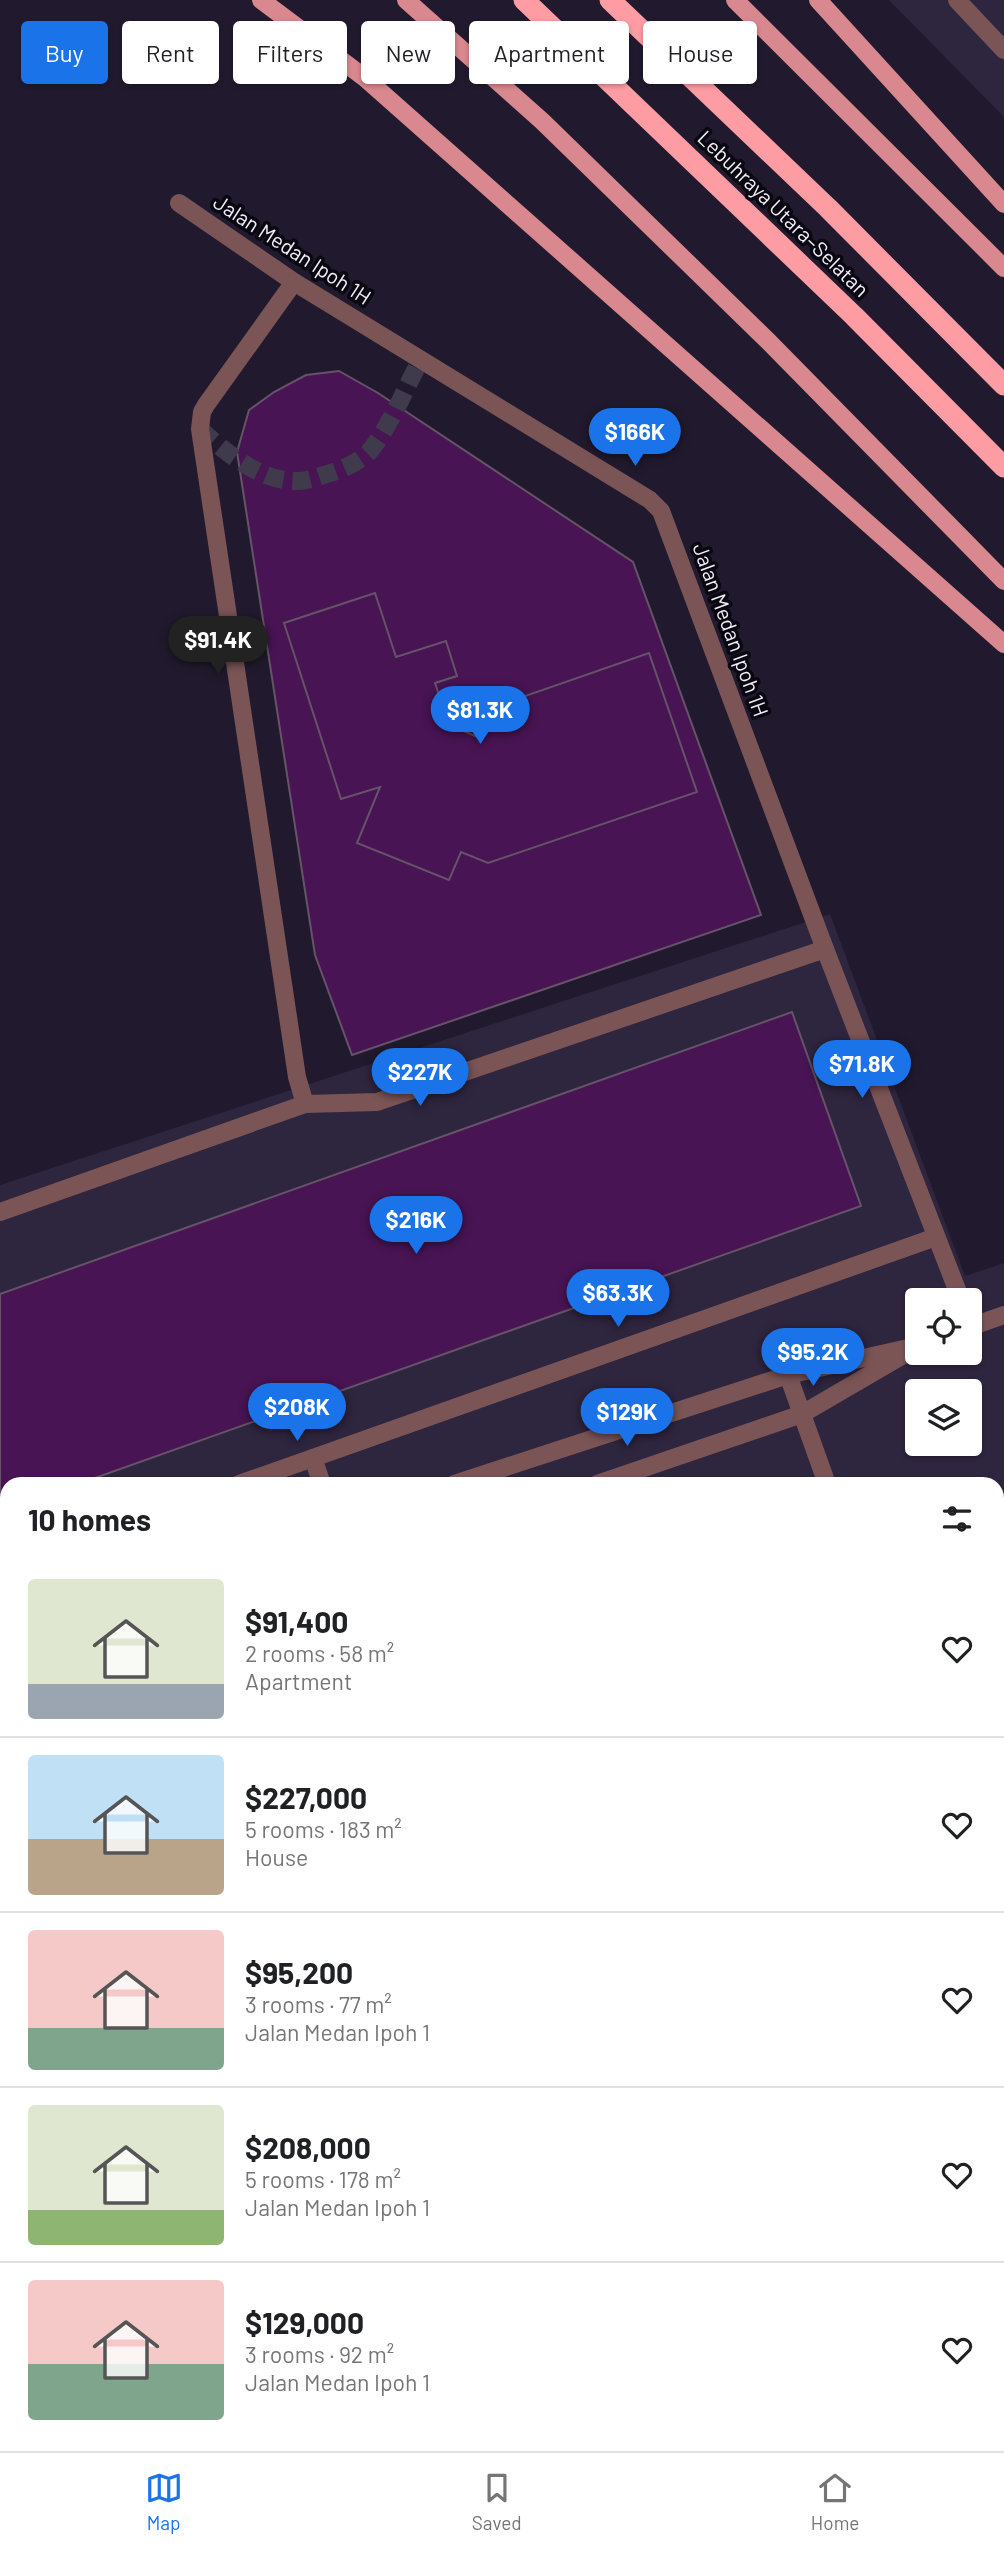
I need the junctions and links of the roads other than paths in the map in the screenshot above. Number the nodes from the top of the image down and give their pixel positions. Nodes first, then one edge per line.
1 (261, 0) edge
2 (406, 0) edge
3 (524, 0) edge
4 (610, 0) edge
5 (735, 0) edge
6 (818, 0) edge
7 (957, 0) edge
8 (1004, 50) edge
9 (178, 203) dead end
10 (1004, 204) edge
11 (1004, 268) edge
12 (294, 282) junction
13 (1004, 385) edge
14 (1004, 467) edge
15 (1004, 581) edge
16 (1004, 644) edge
17 (825, 949) junction
18 (304, 1104) junction
19 (0, 1212) edge
20 (936, 1237) junction
21 (956, 1288) edge
22 (1004, 1315) edge
23 (982, 1321) edge
24 (905, 1349) edge
25 (905, 1353) edge
26 (788, 1375) junction
27 (802, 1414) junction
28 (313, 1458) junction
29 (259, 1477) edge
30 (320, 1477) edge
31 (475, 1477) edge
32 (618, 1477) edge
33 (824, 1477) edge

1 - 16 main road
2 - 15 main road
3 - 14 highway, Lebuhraya Utara–Selatan
4 - 13 highway, Lebuhraya Utara–Selatan
5 - 11 main road
6 - 10 main road
7 - 8 street
9 - 12 street, Jalan Medan Ipoh 1H
12 - 17 street, Jalan Medan Ipoh 1H
12 - 18 street
17 - 18 street
17 - 20 street, Jalan Medan Ipoh 1H
18 - 19 street
20 - 21 street, Jalan Medan Ipoh 1H
20 - 28 street
22 - 23 street
24 - 26 street
25 - 27 street
26 - 27 street
26 - 31 street
27 - 32 street
27 - 33 street
28 - 29 street
28 - 30 street

